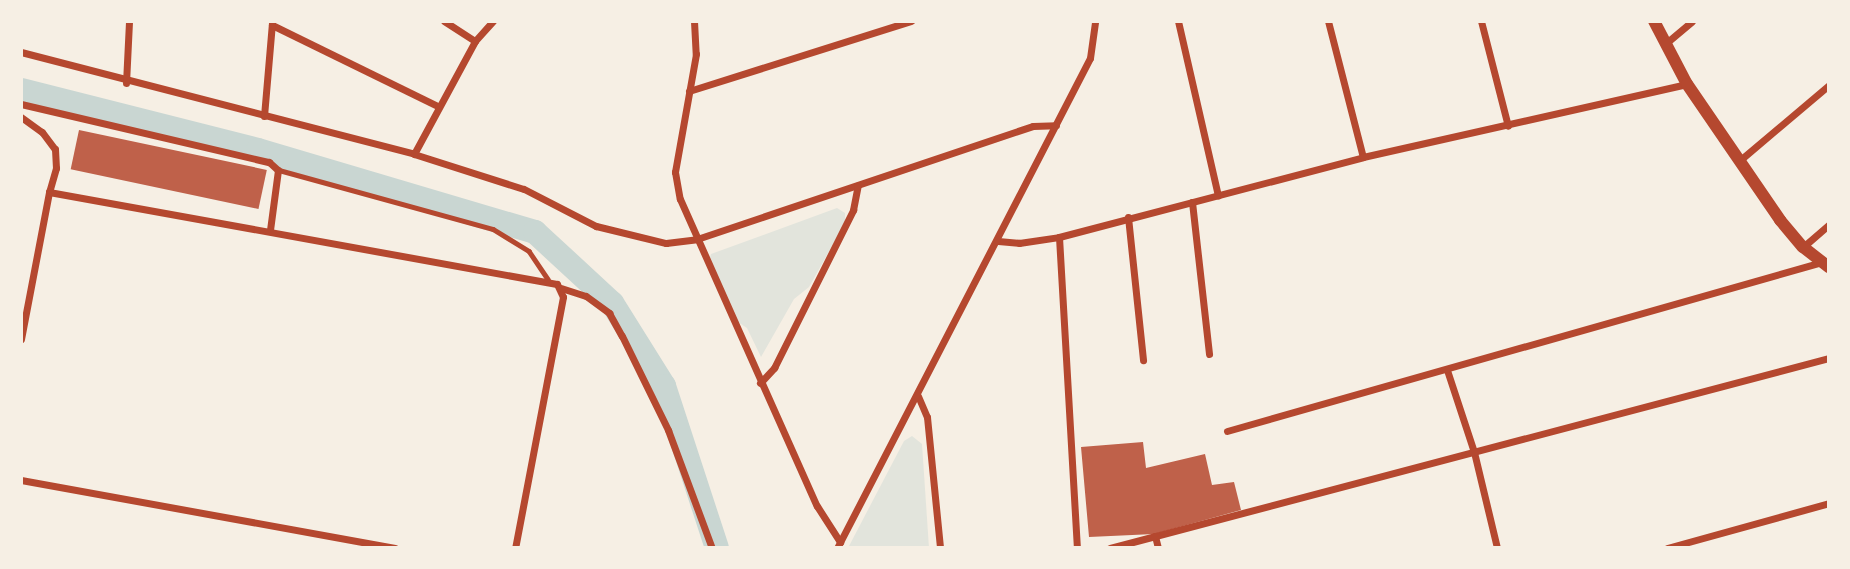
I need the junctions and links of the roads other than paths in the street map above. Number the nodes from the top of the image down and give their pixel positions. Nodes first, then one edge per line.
1 (129, 21) edge
2 (444, 21) edge
3 (494, 21) edge
4 (694, 21) edge
5 (911, 21) edge
6 (1095, 21) edge
7 (1178, 21) edge
8 (1328, 21) edge
9 (1481, 21) edge
10 (1654, 21) edge
11 (1692, 21) edge
12 (272, 23) edge
13 (475, 41) junction
14 (1665, 44) junction
15 (21, 52) edge
16 (126, 83) junction
17 (1688, 84) junction
18 (1829, 85) edge
19 (689, 91) junction
20 (21, 104) edge
21 (437, 106) junction
22 (264, 116) junction
23 (21, 117) edge
24 (1056, 125) junction
25 (1508, 126) junction
26 (414, 154) junction
27 (1363, 157) junction
28 (1739, 161) junction
29 (278, 170) junction
30 (858, 185) junction
31 (49, 192) junction
32 (1218, 195) junction
33 (1192, 202) junction
34 (1128, 217) junction
35 (1829, 224) edge
36 (270, 230) junction
37 (1059, 237) junction
38 (697, 239) junction
39 (998, 241) junction
40 (1803, 247) junction
41 (1825, 265) edge
42 (548, 279) junction
43 (561, 288) junction
44 (21, 339) edge
45 (1209, 354) dead end
46 (1829, 358) edge
47 (1143, 360) dead end
48 (1447, 370) junction
49 (760, 383) junction
50 (918, 396) junction
51 (1227, 431) dead end
52 (1474, 452) junction
53 (21, 480) edge
54 (1829, 503) edge
55 (1155, 536) junction
56 (839, 545) edge
57 (395, 548) edge
58 (515, 548) edge
59 (712, 548) edge
60 (940, 548) edge
61 (1077, 548) edge
62 (1110, 548) edge
63 (1158, 548) edge
64 (1497, 548) edge
65 (1667, 548) edge

1 - 16 street
2 - 13 street
3 - 13 street
4 - 19 street
5 - 19 street
6 - 24 street
7 - 32 street
8 - 27 street
9 - 25 street
10 - 14 main road
11 - 14 street
12 - 21 street
12 - 22 street
13 - 21 street
14 - 17 main road
15 - 16 street
16 - 22 street
17 - 25 street
17 - 28 main road
18 - 28 street
19 - 38 street
20 - 29 street
21 - 26 street
22 - 26 street
23 - 31 street
24 - 30 street
24 - 39 street
25 - 27 street
26 - 38 street
27 - 32 street
28 - 40 main road
29 - 36 street
29 - 42 lane
30 - 38 street
30 - 49 street
31 - 36 street
31 - 44 street
32 - 33 street
33 - 34 street
33 - 45 street
34 - 37 street
34 - 47 street
35 - 40 street
36 - 42 street
37 - 39 street
37 - 61 street
38 - 49 street
39 - 50 street
40 - 41 main road
41 - 48 street
42 - 43 street
43 - 58 street
43 - 59 street
46 - 52 street
48 - 51 street
48 - 52 street
49 - 56 street
50 - 56 street
50 - 60 street
52 - 55 street
52 - 64 street
53 - 57 street
54 - 65 street
55 - 62 street
55 - 63 street

